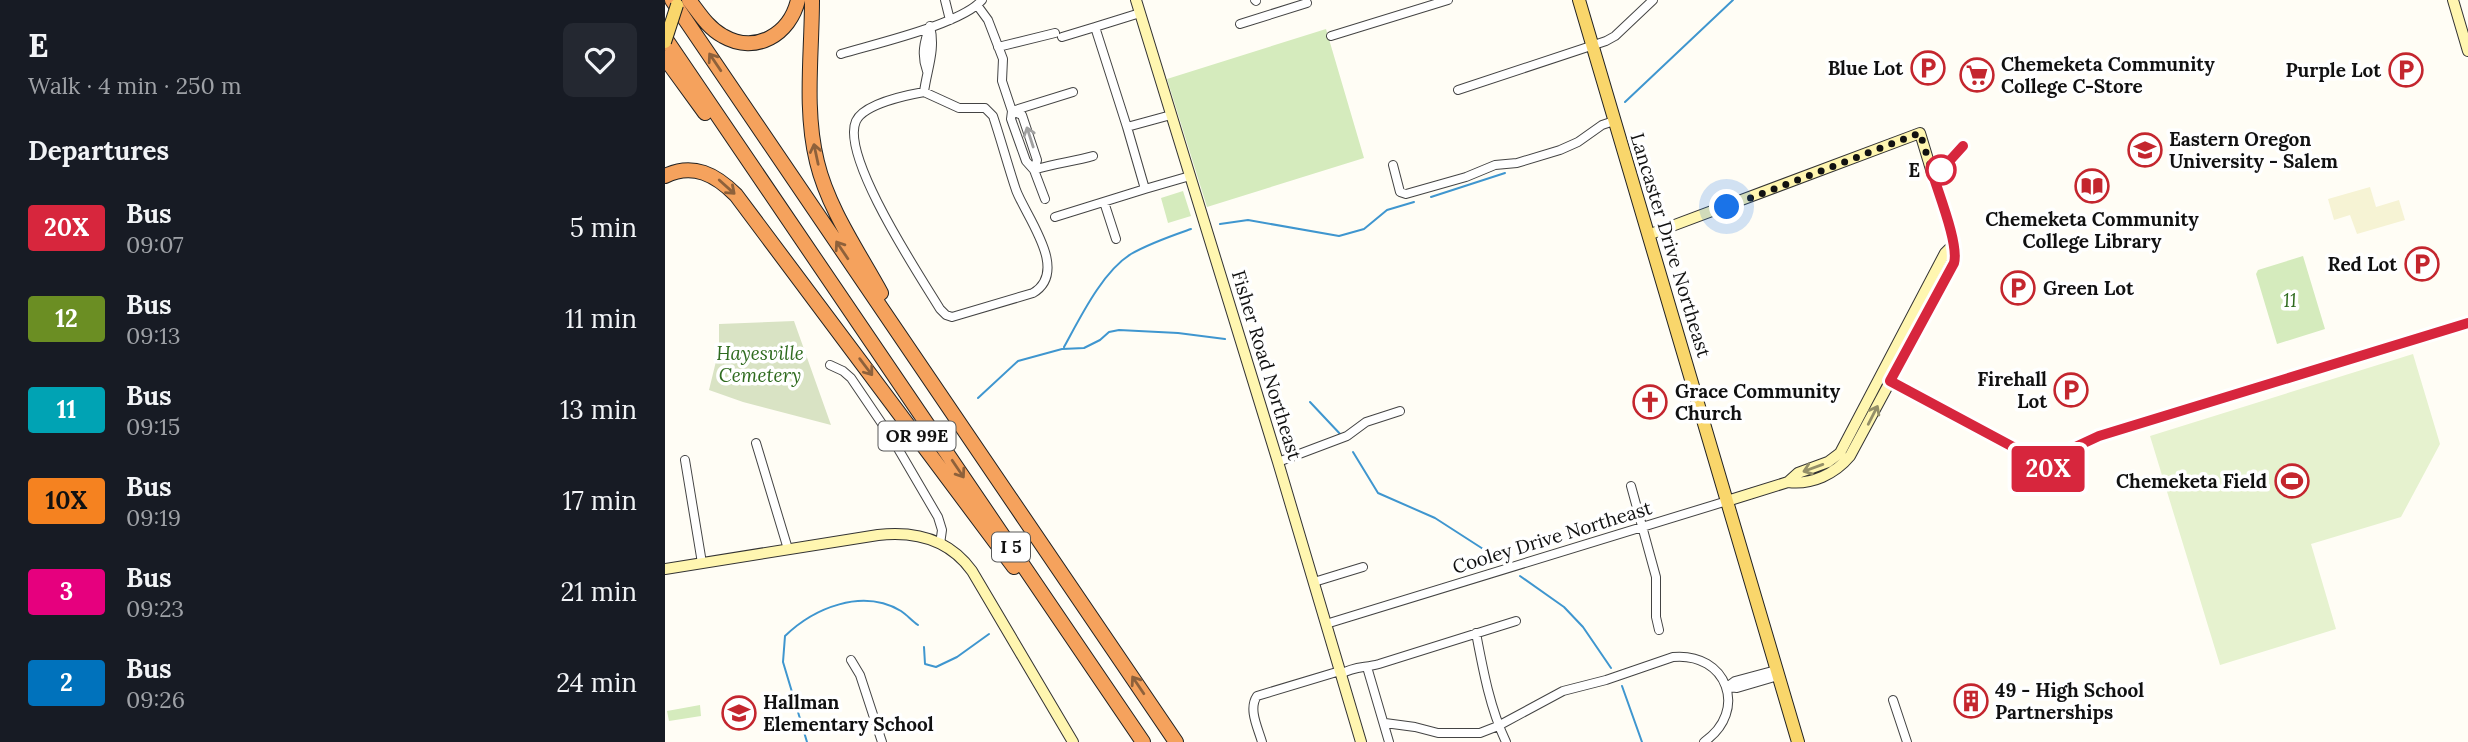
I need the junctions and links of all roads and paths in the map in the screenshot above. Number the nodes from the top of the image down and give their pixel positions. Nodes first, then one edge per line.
1 (798, 0) edge
2 (812, 0) edge
3 (945, 0) edge
4 (1136, 0) edge
5 (1448, 0) edge
6 (1579, 0) edge
7 (1653, 0) edge
8 (2453, 0) edge
9 (680, 1) edge
10 (980, 3) edge
11 (1307, 3) dead end
12 (1288, 4) edge
13 (1140, 13) junction
14 (950, 20) junction
15 (1240, 24) dead end
16 (668, 26) edge
17 (930, 26) junction
18 (1095, 27) junction
19 (1331, 36) dead end
20 (665, 40) edge
21 (1592, 46) junction
22 (998, 47) junction
23 (2468, 51) edge
24 (841, 54) dead end
25 (665, 58) edge
26 (1458, 90) dead end
27 (924, 92) junction
28 (1073, 92) dead end
29 (1013, 111) junction
30 (1171, 115) junction
31 (1614, 121) junction
32 (1127, 127) junction
33 (1093, 156) dead end
34 (1393, 165) dead end
35 (1034, 170) junction
36 (665, 176) edge
37 (1190, 176) junction
38 (1145, 190) junction
39 (1045, 199) dead end
40 (1104, 202) junction
41 (1055, 217) dead end
42 (1648, 235) junction
43 (1116, 239) dead end
44 (879, 352) junction
45 (830, 365) dead end
46 (922, 367) junction
47 (1400, 411) dead end
48 (756, 443) dead end
49 (685, 460) dead end
50 (1278, 462) junction
51 (1631, 486) dead end
52 (1727, 501) junction
53 (1642, 527) junction
54 (940, 544) junction
55 (788, 549) junction
56 (702, 563) junction
57 (1363, 567) dead end
58 (665, 569) edge
59 (1314, 582) junction
60 (1516, 621) dead end
61 (1326, 624) junction
62 (1659, 630) dead end
63 (1476, 634) junction
64 (851, 660) dead end
65 (1367, 667) junction
66 (1340, 672) junction
67 (1777, 673) junction
68 (1727, 687) junction
69 (1893, 700) dead end
70 (1385, 723) junction
71 (1498, 726) junction
72 (881, 742) edge
73 (1073, 742) edge
74 (1143, 742) edge
75 (1176, 742) edge
76 (1262, 742) edge
77 (1361, 742) edge
78 (1389, 742) edge
79 (1506, 742) edge
80 (1704, 742) edge
81 (1798, 742) edge
82 (1907, 742) edge

1 - 9 highway
46 -> 2 highway
3 - 14 street
4 - 13 street, Fisher Road Northeast
5 - 19 street
6 - 21 main road, Lancaster Drive Northeast
7 - 21 street
8 - 23 street
9 - 16 main road, bridge
46 -> 9 highway, I 5
10 - 14 street
10 - 22 street
11 - 12 street
12 - 15 street
13 - 18 street
13 - 30 street, Fisher Road Northeast
14 - 17 street
16 - 20 main road, bridge
17 - 24 street
17 - 27 street
18 - 22 street
18 - 32 street
20 - 44 highway, I 5
21 - 26 street
21 - 31 main road, Lancaster Drive Northeast
22 - 29 street
25 - 44 highway, I 5
27 - 27 street
28 - 29 street
29 - 35 street
30 - 32 street
30 - 37 street, Fisher Road Northeast
31 - 34 street
31 - 42 main road, Lancaster Drive Northeast
32 - 38 street
33 - 35 street
35 - 39 street
36 -> 74 highway, OR 99E
37 - 38 street
37 - 50 street, Fisher Road Northeast
38 - 40 street
40 - 41 street
40 - 43 street
42 - 52 main road, Lancaster Drive Northeast
42 - 52 street, Cooley Drive Northeast
44 -> 74 highway, I 5
45 - 54 street
75 -> 46 highway, I 5
47 - 50 street
48 - 55 street
49 - 56 street
50 - 59 street, Fisher Road Northeast
51 - 53 street
52 - 53 street, Cooley Drive Northeast
52 - 67 main road, Lancaster Drive Northeast
53 - 61 street, Cooley Drive Northeast
53 - 62 street
54 - 55 street
54 - 73 street
55 - 56 street
56 - 58 street
57 - 59 street
59 - 61 street, Fisher Road Northeast
60 - 63 street
61 - 66 street, Fisher Road Northeast
63 - 65 street
63 - 71 street
64 - 72 street
65 - 66 street
65 - 70 street
66 - 76 street
66 - 77 street, Fisher Road Northeast
67 - 68 street
67 - 81 main road, Lancaster Drive Northeast
68 - 71 street
68 - 80 street
69 - 82 street
70 - 71 street
70 - 78 street
71 - 79 street

